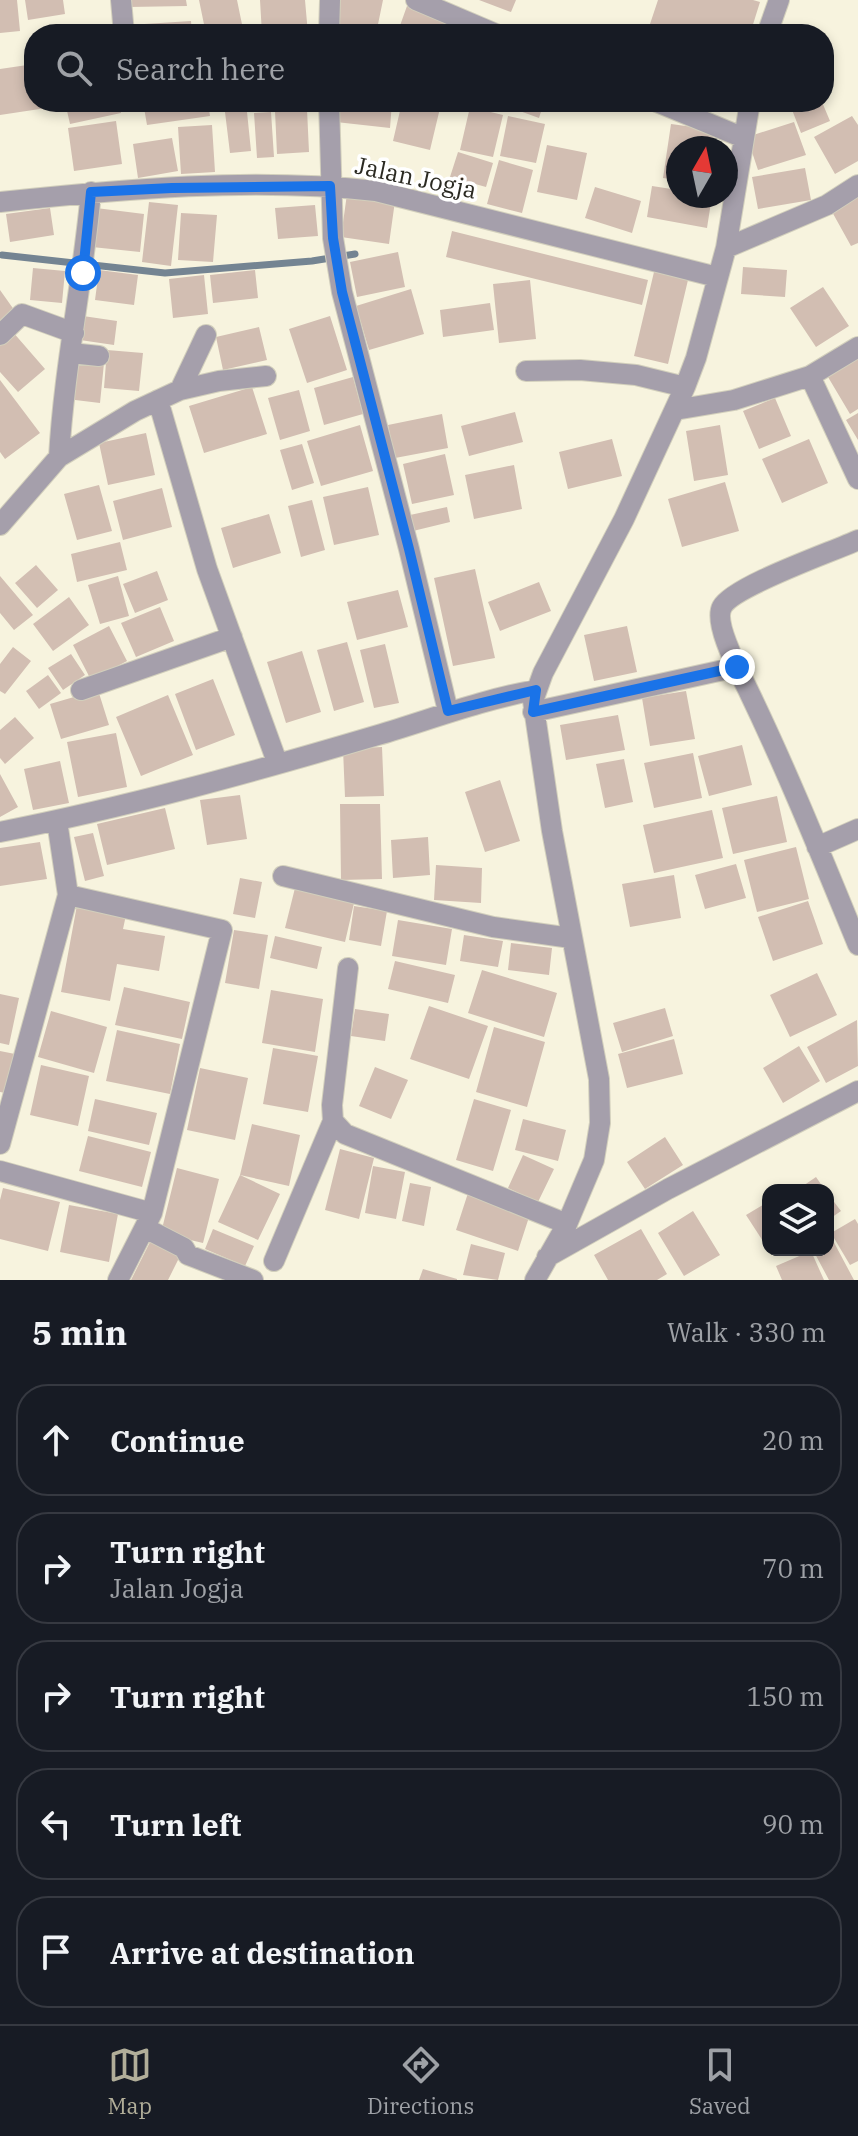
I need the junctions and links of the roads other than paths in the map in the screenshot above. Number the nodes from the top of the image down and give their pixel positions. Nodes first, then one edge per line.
1 (121, 0) edge
2 (330, 0) edge
3 (416, 0) edge
4 (779, 0) edge
5 (123, 24) edge
6 (329, 24) edge
7 (472, 24) edge
8 (771, 24) edge
9 (329, 112) edge
10 (681, 112) edge
11 (748, 112) edge
12 (744, 138) junction
13 (858, 185) edge
14 (330, 186) junction
15 (91, 192) junction
16 (0, 202) edge
17 (726, 248) junction
18 (717, 277) junction
19 (0, 335) edge
20 (206, 335) dead end
21 (72, 343) junction
22 (858, 347) edge
23 (99, 356) dead end
24 (526, 371) dead end
25 (266, 376) dead end
26 (810, 376) junction
27 (685, 387) junction
28 (180, 390) junction
29 (158, 400) junction
30 (675, 410) junction
31 (59, 457) junction
32 (858, 479) edge
33 (0, 525) edge
34 (856, 545) edge
35 (232, 637) junction
36 (737, 667) junction
37 (81, 690) dead end
38 (536, 690) junction
39 (448, 711) junction
40 (533, 712) junction
41 (277, 762) junction
42 (57, 821) junction
43 (858, 829) edge
44 (0, 832) edge
45 (817, 847) junction
46 (283, 876) dead end
47 (68, 895) junction
48 (571, 938) junction
49 (858, 945) edge
50 (348, 968) dead end
51 (858, 1091) edge
52 (333, 1121) junction
53 (0, 1144) edge
54 (0, 1171) edge
55 (149, 1221) junction
56 (567, 1224) junction
57 (547, 1257) junction
58 (274, 1261) dead end
59 (118, 1280) edge
60 (253, 1280) edge
61 (535, 1280) edge

1 - 5 street
2 - 6 street
3 - 7 street
4 - 8 street
9 - 14 street
10 - 12 street
11 - 12 street
12 - 17 street
13 - 17 street
14 - 15 street, Jalan Jogja
14 - 18 street, Jalan Jogja
14 - 39 street
15 - 16 street, Jalan Jogja
15 - 21 street
17 - 18 street
18 - 27 street
19 - 21 street
20 - 28 street
21 - 23 street
21 - 31 street
22 - 26 street
24 - 27 street
25 - 28 street
26 - 30 street
26 - 32 street
27 - 30 street
28 - 29 street
29 - 31 street
29 - 35 street
30 - 38 street
31 - 33 street
34 - 36 street
35 - 37 street
35 - 41 street
36 - 40 street
36 - 45 street
38 - 39 street
38 - 40 street
39 - 41 street
40 - 48 street
41 - 42 street
42 - 44 street
42 - 47 street
43 - 45 street
45 - 49 street
46 - 48 street
47 - 53 street
47 - 55 street
48 - 56 street
50 - 52 street
51 - 57 street
52 - 56 street
52 - 58 street
54 - 55 street
55 - 59 street
55 - 60 street
56 - 57 street
57 - 61 street

